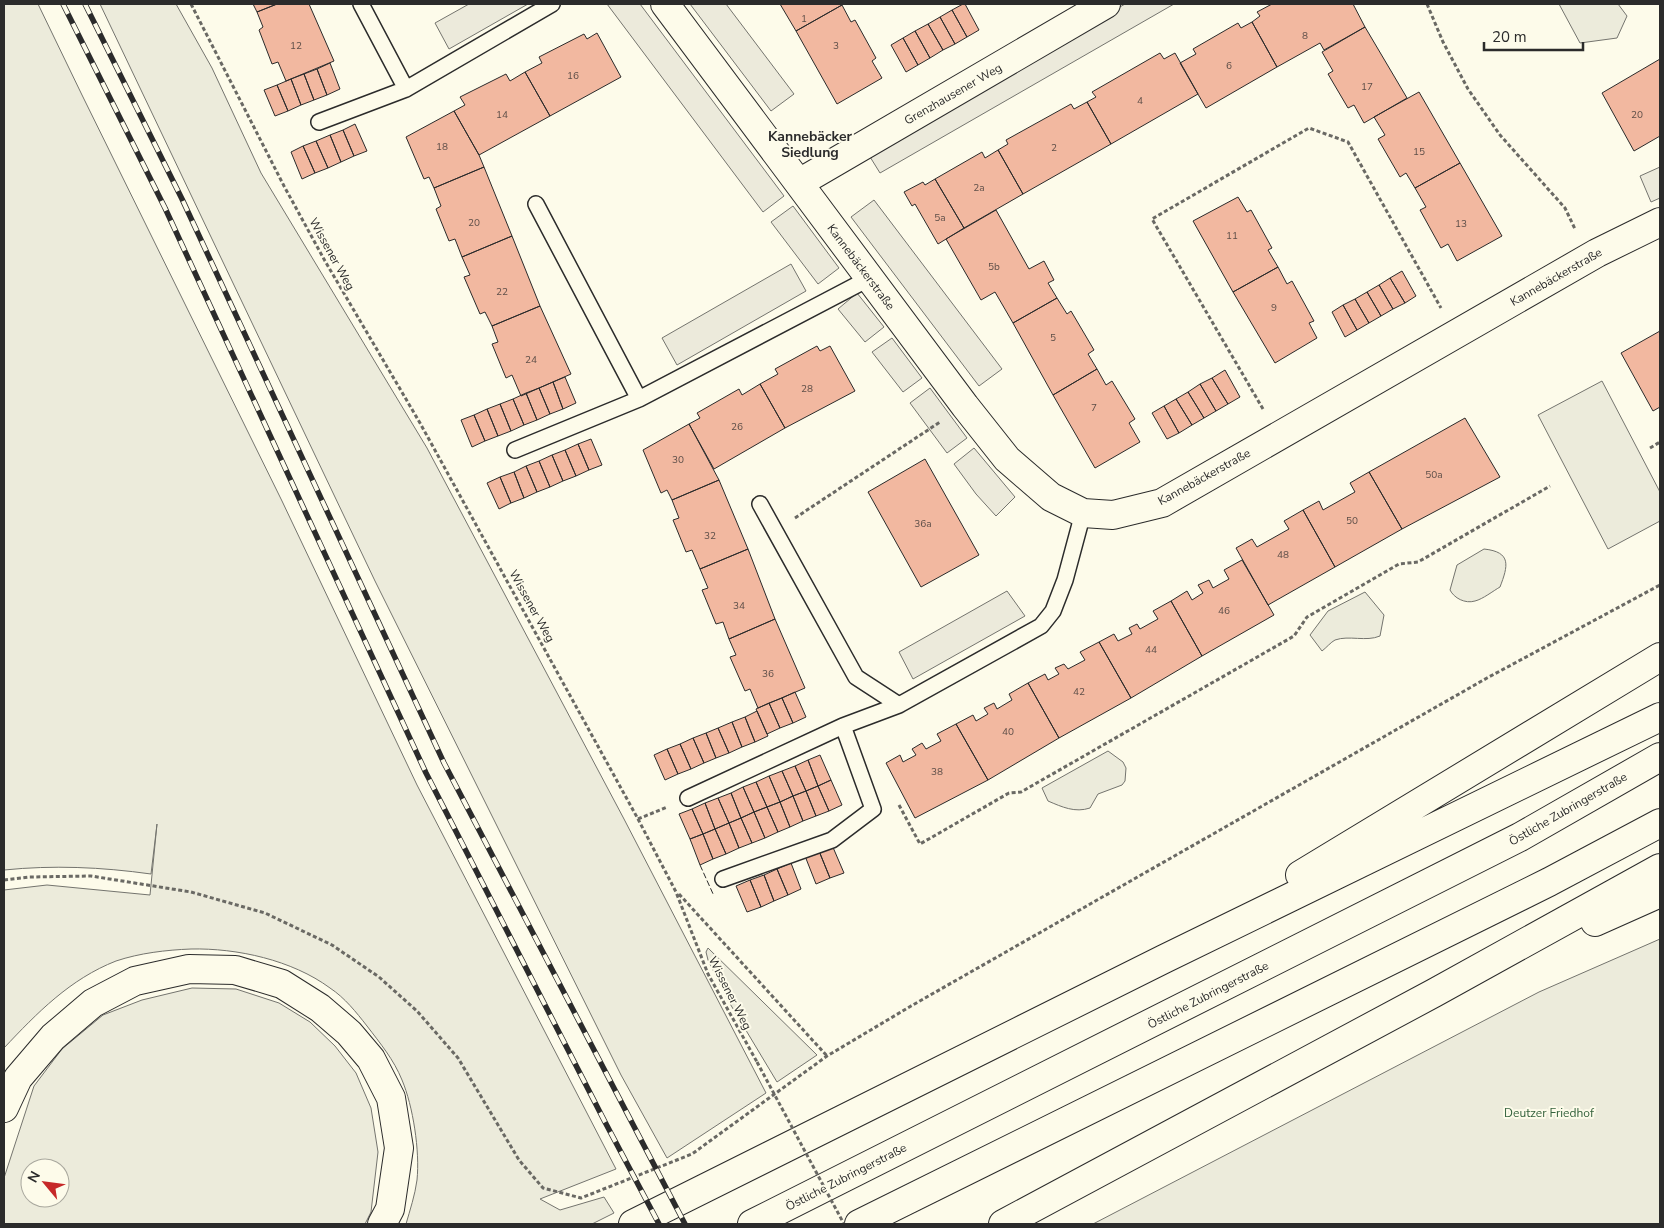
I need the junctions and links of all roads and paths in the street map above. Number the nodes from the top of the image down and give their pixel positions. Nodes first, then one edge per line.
1 (191, 4) edge
2 (361, 4) edge
3 (552, 4) edge
4 (665, 4) edge
5 (1106, 4) edge
6 (1427, 4) edge
7 (406, 89) junction
8 (319, 122) dead end
9 (799, 183) junction
10 (536, 204) dead end
11 (1660, 222) edge
12 (1588, 258) junction
13 (870, 278) junction
14 (1455, 334) junction
15 (640, 399) junction
16 (965, 406) junction
17 (1278, 436) junction
18 (1660, 442) edge
19 (1650, 448) dead end
20 (515, 450) dead end
21 (1550, 486) dead end
22 (760, 504) dead end
23 (1083, 513) junction
24 (776, 531) junction
25 (1660, 585) edge
26 (1660, 657) edge
27 (899, 705) junction
28 (1660, 717) edge
29 (843, 726) junction
30 (1660, 757) edge
31 (688, 798) joint
32 (896, 800) dead end
33 (638, 819) junction
34 (1660, 823) edge
35 (1660, 868) edge
36 (723, 879) dead end
37 (4, 880) edge
38 (676, 892) junction
39 (1660, 893) edge
40 (1164, 959) junction
41 (1434, 994) junction
42 (827, 1056) junction
43 (4, 1108) edge
44 (382, 1224) edge
45 (633, 1224) edge
46 (752, 1224) edge
47 (844, 1224) edge
48 (859, 1224) edge
49 (1003, 1224) edge

1 - 33 path, Wissener Weg
2 - 7 lane
3 - 7 lane
4 - 9 main road, Kannebäckerstraße
5 - 9 main road, Grenzhausener Weg
6 - 12 path
7 - 8 lane
9 - 13 main road, Kannebäckerstraße
10 - 15 lane
11 - 12 main road, Kannebäckerstraße
12 - 14 main road, Kannebäckerstraße
13 - 15 lane
13 - 16 main road, Kannebäckerstraße
14 - 17 main road, Kannebäckerstraße
14 - 17 path
15 - 20 lane
16 - 23 main road, Kannebäckerstraße
16 - 24 path
17 - 23 main road, Kannebäckerstraße
18 - 19 path
21 - 32 path
22 - 24 lane
23 - 27 lane
24 - 27 lane
25 - 42 path
26 - 40 main road
27 - 29 lane
28 - 40 main road
29 - 31 lane
29 - 36 lane
30 - 46 main road, Östliche Zubringerstraße
31 - 33 path
33 - 38 path, Wissener Weg
34 - 48 main road
35 - 41 main road
37 - 42 path
38 - 42 path
38 - 47 path, Wissener Weg, bridge
39 - 41 main road
40 - 45 main road
41 - 49 main road
43 - 44 main road

